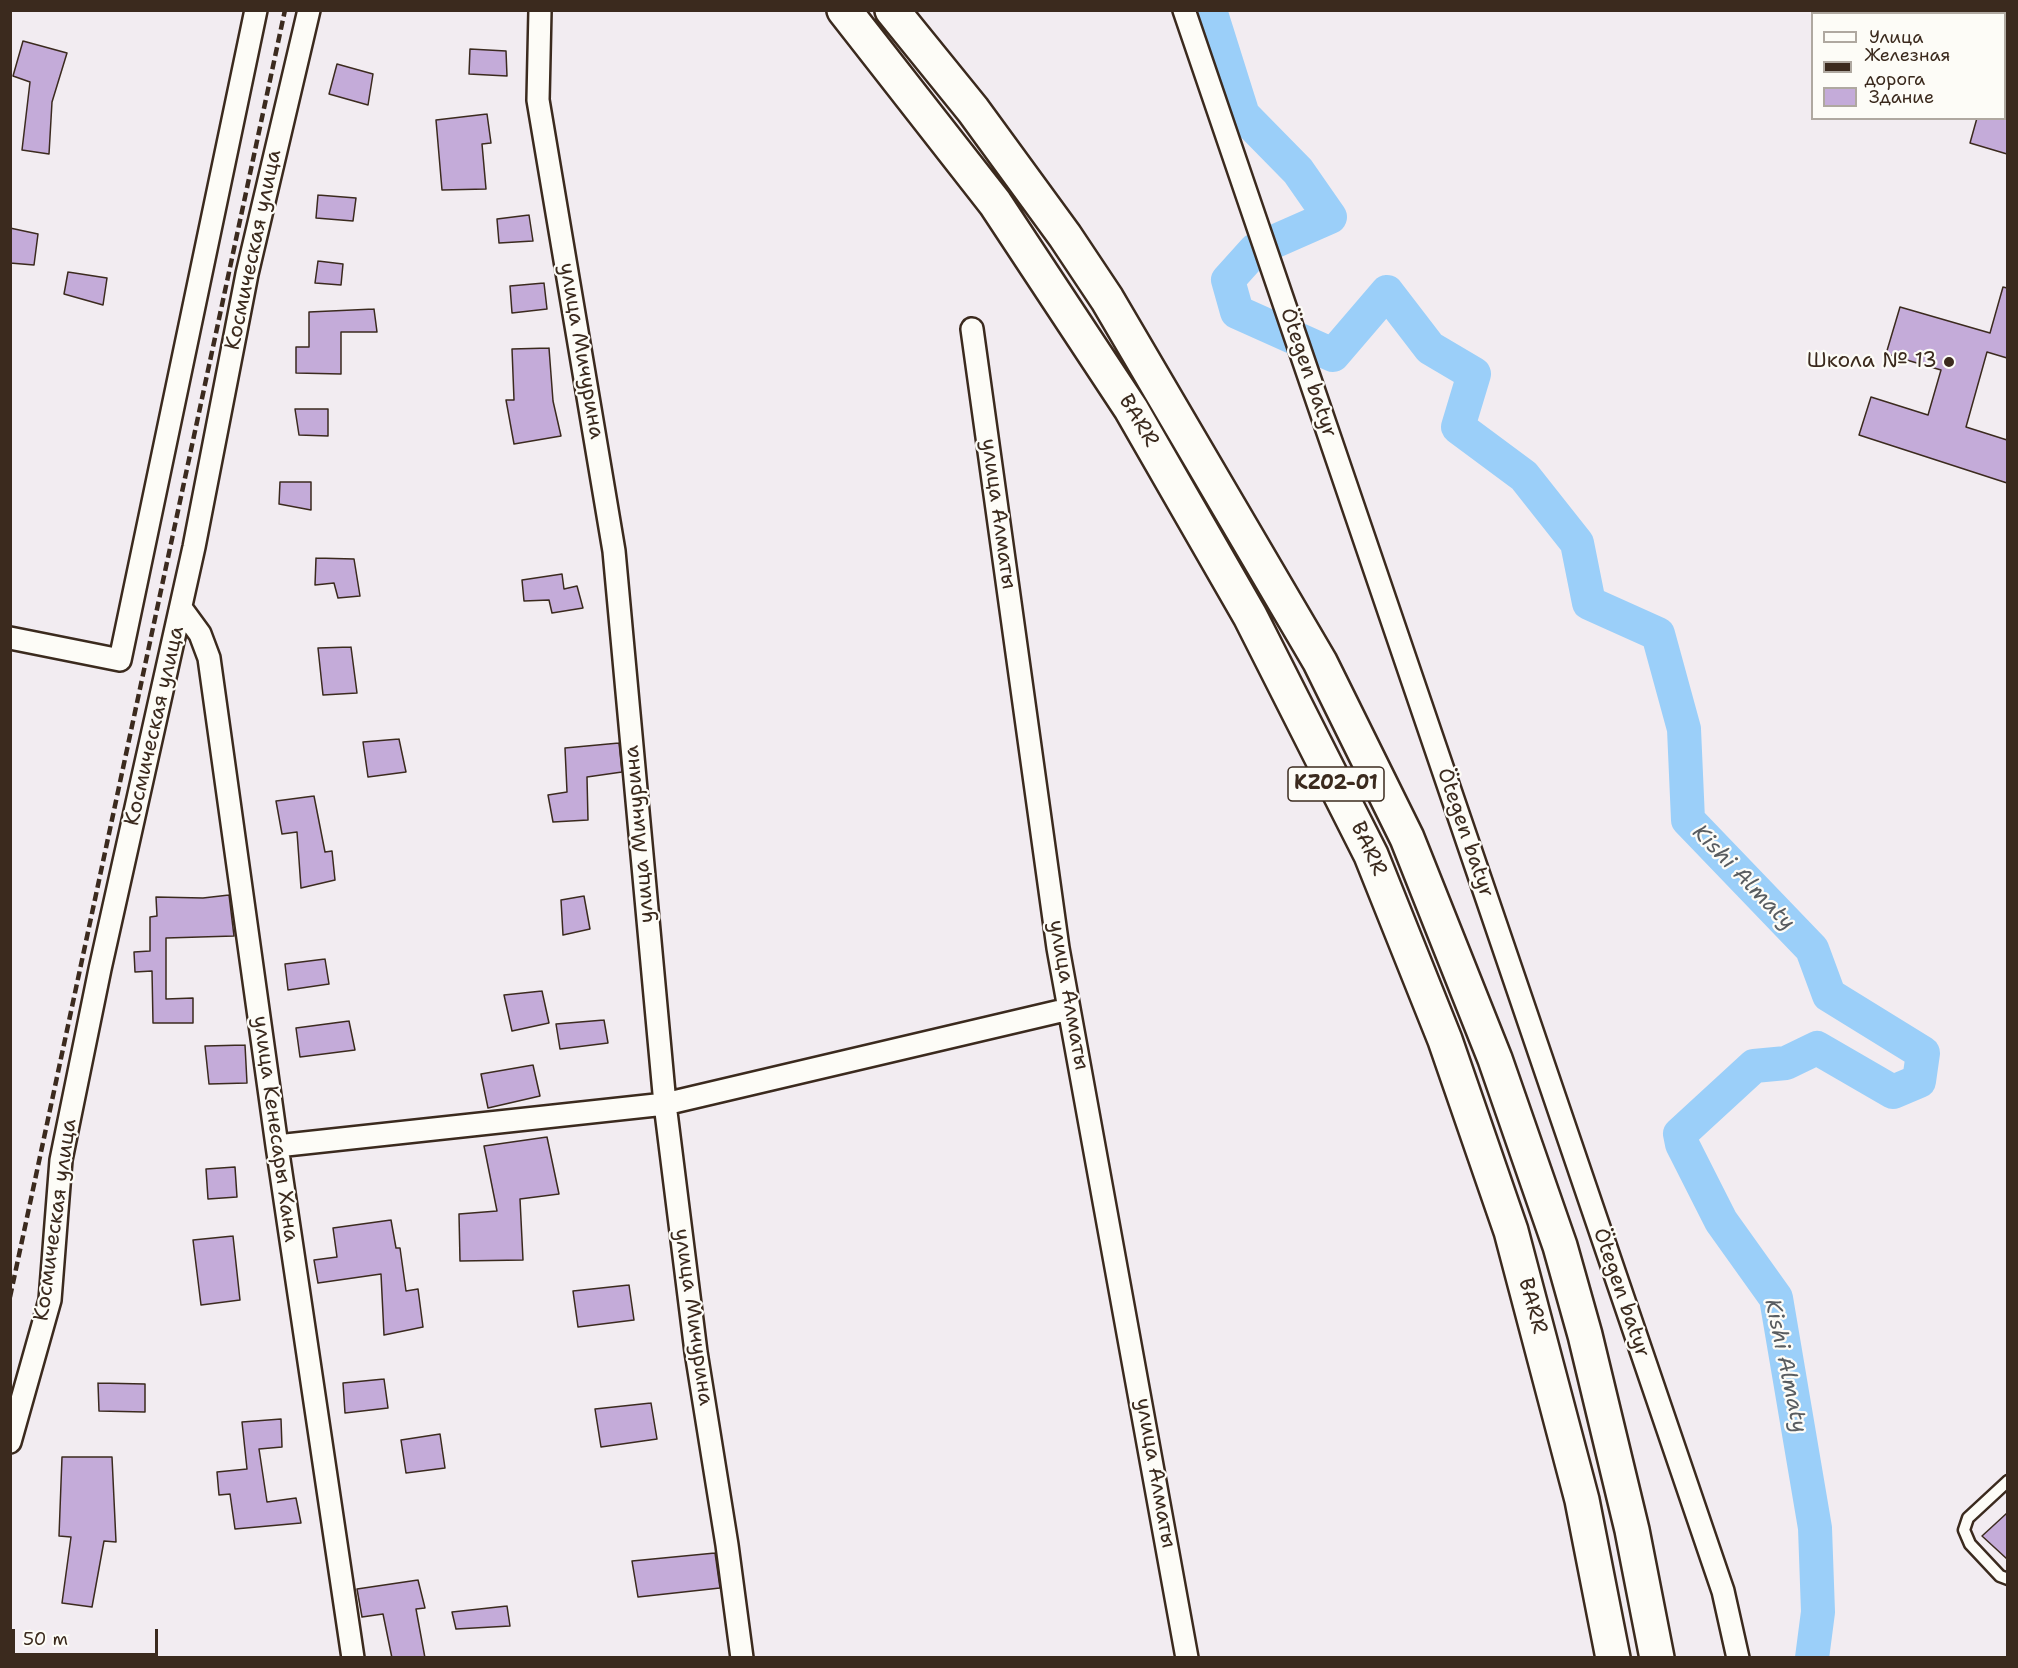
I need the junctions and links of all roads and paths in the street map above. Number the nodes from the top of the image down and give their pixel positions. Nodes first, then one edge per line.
1 (256, 10) edge
2 (309, 10) edge
3 (540, 10) edge
4 (844, 10) edge
5 (892, 10) edge
6 (1184, 10) edge
7 (972, 329) dead end
8 (181, 608) junction
9 (10, 638) edge
10 (1069, 1009) junction
11 (665, 1104) junction
12 (277, 1146) junction
13 (10, 1442) edge
14 (2007, 1480) edge
15 (2007, 1579) edge
16 (353, 1658) edge
17 (742, 1658) edge
18 (1187, 1658) edge
19 (1613, 1658) edge
20 (1657, 1658) edge
21 (1738, 1658) edge

1 - 9 street
2 - 8 street, Космическая улица
3 - 11 street, улица Мичурина
4 - 19 highway, BARR / KZ02-01
5 - 20 highway, BARR / KZ02-01
6 - 21 street, Ötegen batyr
7 - 10 street, улица Алматы
8 - 12 street, улица Кенесары Хана
8 - 13 street, Космическая улица
10 - 11 street
10 - 18 street, улица Алматы
11 - 12 street
11 - 17 street, улица Мичурина
12 - 16 street, улица Кенесары Хана
14 - 15 lane

